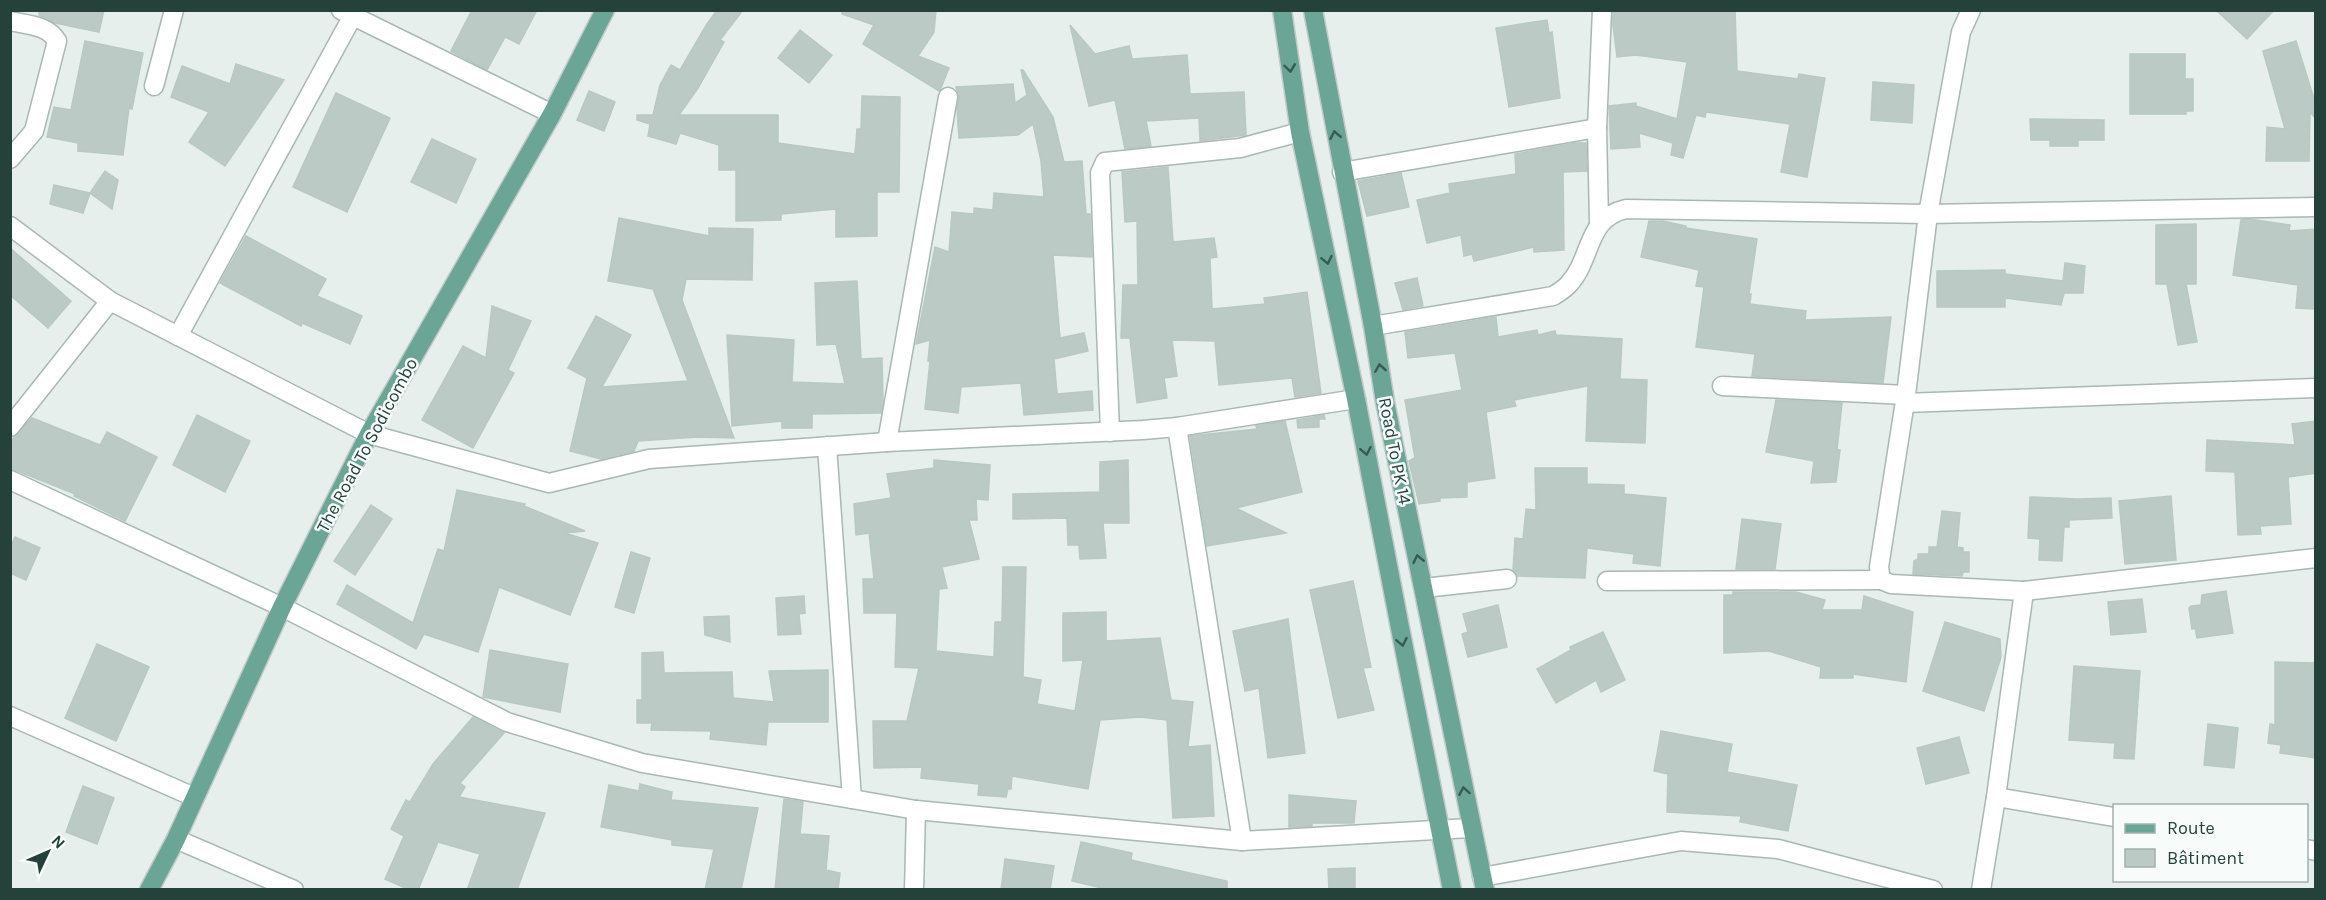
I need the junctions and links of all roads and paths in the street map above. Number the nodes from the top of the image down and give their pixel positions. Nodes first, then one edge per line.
1 (174, 10) edge
2 (605, 10) edge
3 (1282, 10) edge
4 (1313, 10) edge
5 (1602, 10) edge
6 (1971, 10) edge
7 (350, 12) edge
8 (10, 21) edge
9 (154, 86) dead end
10 (948, 97) dead end
11 (552, 114) junction
12 (1597, 128) junction
13 (1300, 132) junction
14 (10, 159) edge
15 (1342, 172) junction
16 (2316, 207) edge
17 (1928, 214) junction
18 (1599, 223) junction
19 (10, 226) edge
20 (110, 301) junction
21 (1373, 326) junction
22 (178, 336) junction
23 (1722, 386) dead end
24 (2316, 388) edge
25 (1356, 399) junction
26 (1906, 399) junction
27 (10, 427) edge
28 (1177, 427) junction
29 (1110, 432) junction
30 (369, 434) junction
31 (887, 442) junction
32 (827, 446) junction
33 (10, 480) edge
34 (2316, 558) edge
35 (1507, 579) dead end
36 (1881, 580) junction
37 (1607, 581) dead end
38 (1424, 588) junction
39 (2024, 591) junction
40 (282, 607) junction
41 (10, 716) edge
42 (194, 797) junction
43 (1996, 797) junction
44 (852, 799) junction
45 (916, 810) junction
46 (2113, 817) edge
47 (1470, 828) junction
48 (1439, 829) junction
49 (176, 838) junction
50 (1242, 841) junction
51 (1483, 883) edge
52 (150, 890) edge
53 (294, 890) edge
54 (914, 890) edge
55 (1452, 890) edge
56 (1933, 890) edge
57 (1981, 890) edge

1 - 9 street
2 - 11 main road, The Road To Sodicombo
3 -> 13 main road, Road To PK 14
15 -> 4 main road, Road To PK 14
5 - 12 street
6 - 17 street
7 - 11 street
7 - 22 street
8 - 14 street
10 - 31 street
11 - 30 main road, The Road To Sodicombo
12 - 15 street
12 - 18 street
13 -> 25 main road, Road To PK 14
13 - 29 street
15 - 21 main road, Road To PK 14
16 - 17 street
17 - 18 street
17 - 26 street
18 - 21 street
19 - 20 street
20 - 22 street
20 - 27 street
38 -> 21 main road, Road To PK 14
22 - 30 street
23 - 26 street
24 - 26 street
25 - 28 street
25 -> 48 main road, Road To PK 14
26 - 36 street
28 - 29 street
28 - 50 street
29 - 31 street
30 - 32 street
30 - 40 main road, The Road To Sodicombo
31 - 32 street
32 - 44 street
33 - 40 street
34 - 39 street
35 - 38 street
36 - 37 street
36 - 39 street
47 -> 38 main road, Road To PK 14
39 - 43 street
40 - 42 main road, The Road To Sodicombo
40 - 44 street
41 - 42 street
42 - 49 main road, The Road To Sodicombo
43 - 46 street
43 - 57 street
44 - 45 street
45 - 50 street
45 - 54 street
47 - 48 street
47 - 51 main road, Road To PK 14
48 - 50 street
48 - 55 main road, Road To PK 14
49 - 52 main road, The Road To Sodicombo
49 - 53 street
51 - 56 street

